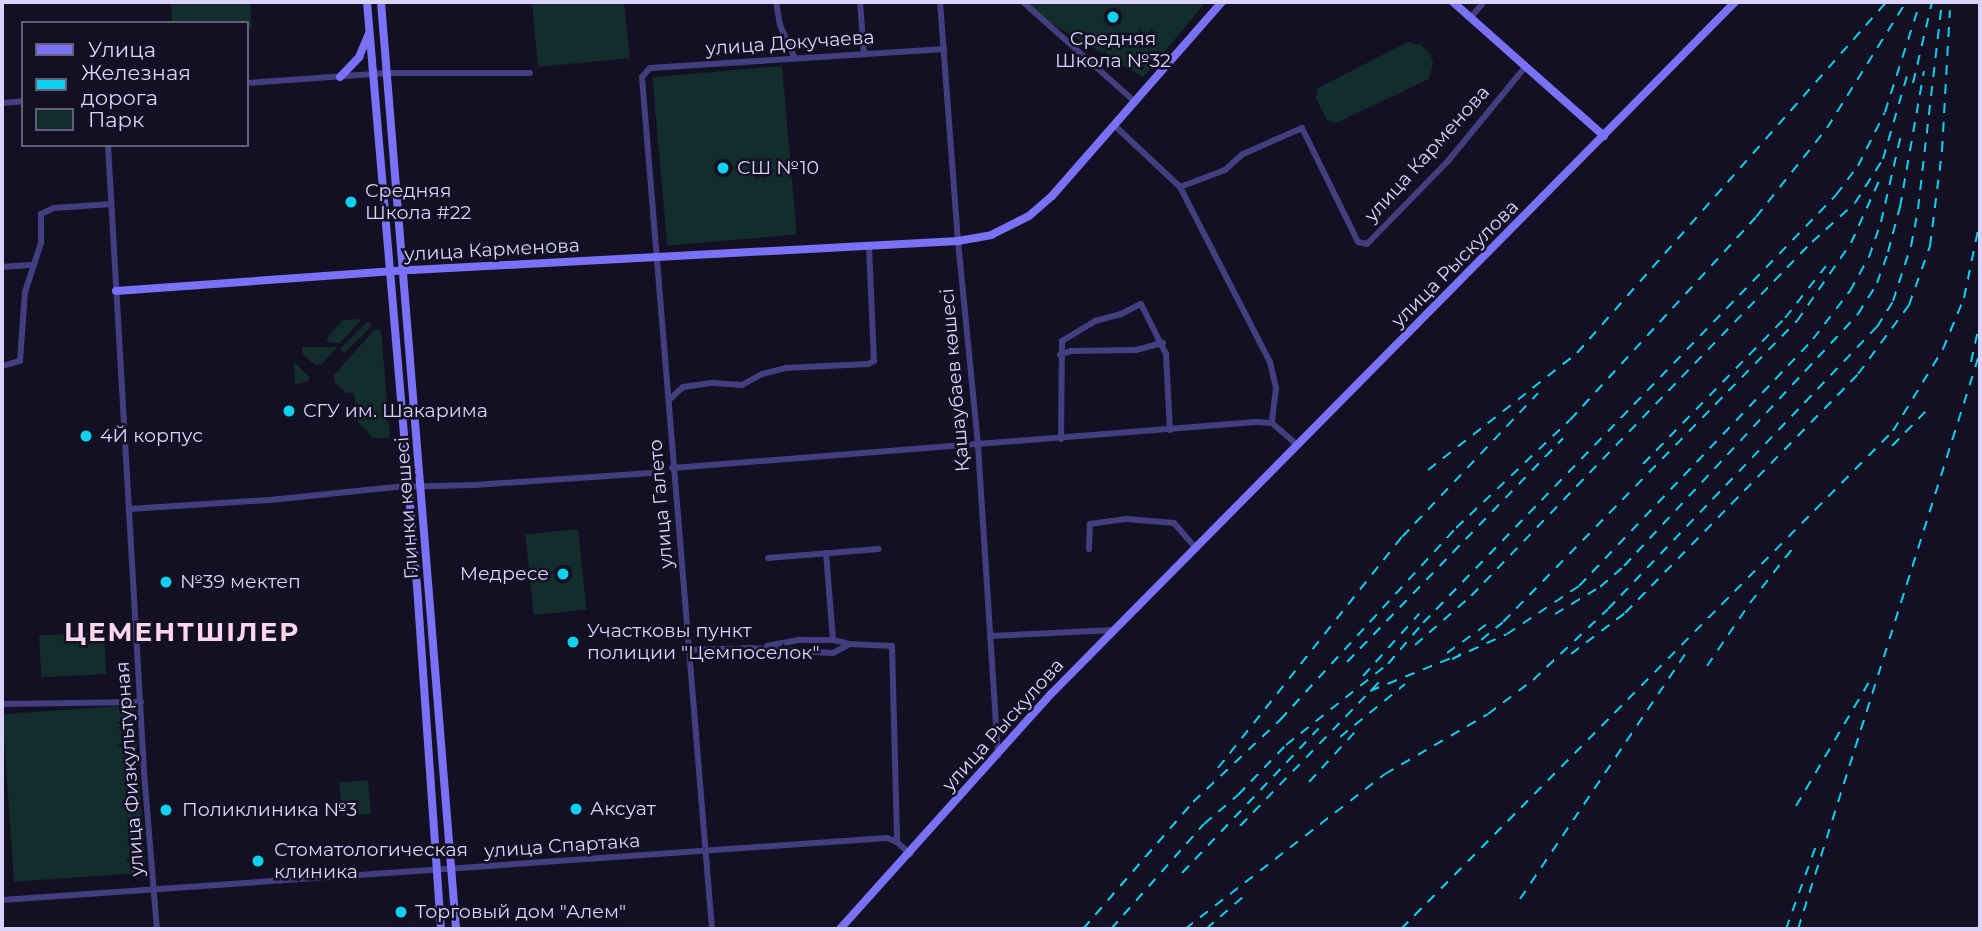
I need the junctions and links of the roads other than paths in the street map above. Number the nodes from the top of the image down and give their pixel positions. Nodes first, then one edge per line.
1 (368, 2) edge
2 (381, 2) edge
3 (776, 2) edge
4 (860, 2) edge
5 (940, 2) edge
6 (1023, 2) edge
7 (1222, 2) edge
8 (1453, 2) edge
9 (1484, 2) edge
10 (1735, 2) edge
11 (1471, 17) junction
12 (370, 30) junction
13 (944, 49) junction
14 (864, 54) junction
15 (795, 58) junction
16 (1526, 66) junction
17 (388, 73) junction
18 (530, 73) dead end
19 (375, 74) junction
20 (340, 77) junction
21 (642, 77) joint
22 (248, 83) edge
23 (21, 101) edge
24 (1134, 101) junction
25 (2, 103) edge
26 (1114, 125) junction
27 (1604, 135) junction
28 (108, 147) edge
29 (1180, 187) junction
30 (111, 204) junction
31 (958, 241) junction
32 (869, 246) junction
33 (659, 257) junction
34 (33, 265) junction
35 (2, 267) edge
36 (404, 270) junction
37 (388, 272) junction
38 (116, 291) junction
39 (1163, 343) junction
40 (1060, 355) junction
41 (2, 366) edge
42 (669, 400) junction
43 (1268, 423) junction
44 (1170, 430) junction
45 (1061, 439) junction
46 (978, 446) junction
47 (1297, 446) junction
48 (672, 468) junction
49 (652, 472) dead end
50 (407, 486) junction
51 (422, 487) junction
52 (129, 509) junction
53 (1196, 548) junction
54 (880, 549) dead end
55 (1089, 549) dead end
56 (826, 553) junction
57 (768, 558) dead end
58 (1114, 629) junction
59 (990, 636) junction
60 (833, 640) junction
61 (850, 644) junction
62 (761, 648) junction
63 (690, 650) junction
64 (141, 702) junction
65 (2, 704) edge
66 (998, 755) junction
67 (897, 842) junction
68 (705, 851) junction
69 (910, 853) junction
70 (453, 869) junction
71 (437, 870) junction
72 (154, 891) junction
73 (2, 900) edge
74 (157, 929) edge
75 (441, 929) edge
76 (456, 929) edge
77 (712, 929) edge
78 (840, 929) edge

1 - 12 street, Глинки көшесі
2 - 17 street, Глинки көшесі
3 - 15 street
4 - 14 street
5 - 13 street, Қашаубаев көшесі
6 - 24 street
7 - 24 street, улица Карменова
8 - 11 street
9 - 11 street
10 - 27 street, улица Рыскулова
11 - 16 street
12 - 19 street, Глинки көшесі
12 - 20 street
13 - 14 street, улица Докучаева
13 - 31 street, Қашаубаев көшесі
14 - 15 street, улица Докучаева
15 - 21 street, улица Докучаева
16 - 27 street
16 - 29 street, улица Карменова
17 - 18 street
17 - 19 street
17 - 36 street, Глинки көшесі
19 - 20 street
19 - 37 street, Глинки көшесі
20 - 22 street
21 - 33 street, улица Галето
23 - 25 street
24 - 26 street, улица Карменова
26 - 29 street
26 - 31 street, улица Карменова
27 - 47 street, улица Рыскулова
28 - 30 street, улица Физкультурная
29 - 43 street
30 - 34 street
30 - 38 street, улица Физкультурная
31 - 32 street, улица Карменова
31 - 46 street, Қашаубаев көшесі
32 - 33 street, улица Карменова
32 - 42 street
33 - 36 street, улица Карменова
33 - 42 street, улица Галето
34 - 35 street
34 - 41 street
36 - 37 street, улица Карменова
36 - 51 street, Глинки көшесі
37 - 38 street, улица Карменова
37 - 50 street, Глинки көшесі
38 - 52 street, улица Физкультурная
39 - 40 street
39 - 40 street
39 - 44 street
40 - 45 street
42 - 48 street, улица Галето
43 - 44 street
43 - 47 street
44 - 45 street
45 - 46 street
46 - 48 street
46 - 59 street, Қашаубаев көшесі
47 - 53 street, улица Рыскулова
48 - 63 street, улица Галето
49 - 51 street
50 - 51 street
50 - 52 street
50 - 71 street, Глинки көшесі
51 - 70 street, Глинки көшесі
52 - 64 street, улица Физкультурная
53 - 55 street
53 - 58 street, улица Рыскулова
54 - 56 street
56 - 57 street
56 - 60 street
58 - 59 street
58 - 66 street, улица Рыскулова
59 - 66 street, Қашаубаев көшесі
60 - 61 street
60 - 62 street
61 - 62 street
61 - 67 street
62 - 63 street
63 - 68 street, улица Галето
64 - 65 street
64 - 72 street, улица Физкультурная
66 - 69 street, улица Рыскулова
67 - 68 street, улица Спартака
67 - 69 street
68 - 70 street, улица Спартака
68 - 77 street, улица Галето
69 - 78 street, улица Рыскулова
70 - 71 street, улица Спартака
70 - 76 street, Глинки көшесі
71 - 72 street, улица Спартака
71 - 75 street, Глинки көшесі
72 - 73 street, улица Спартака
72 - 74 street, улица Физкультурная

